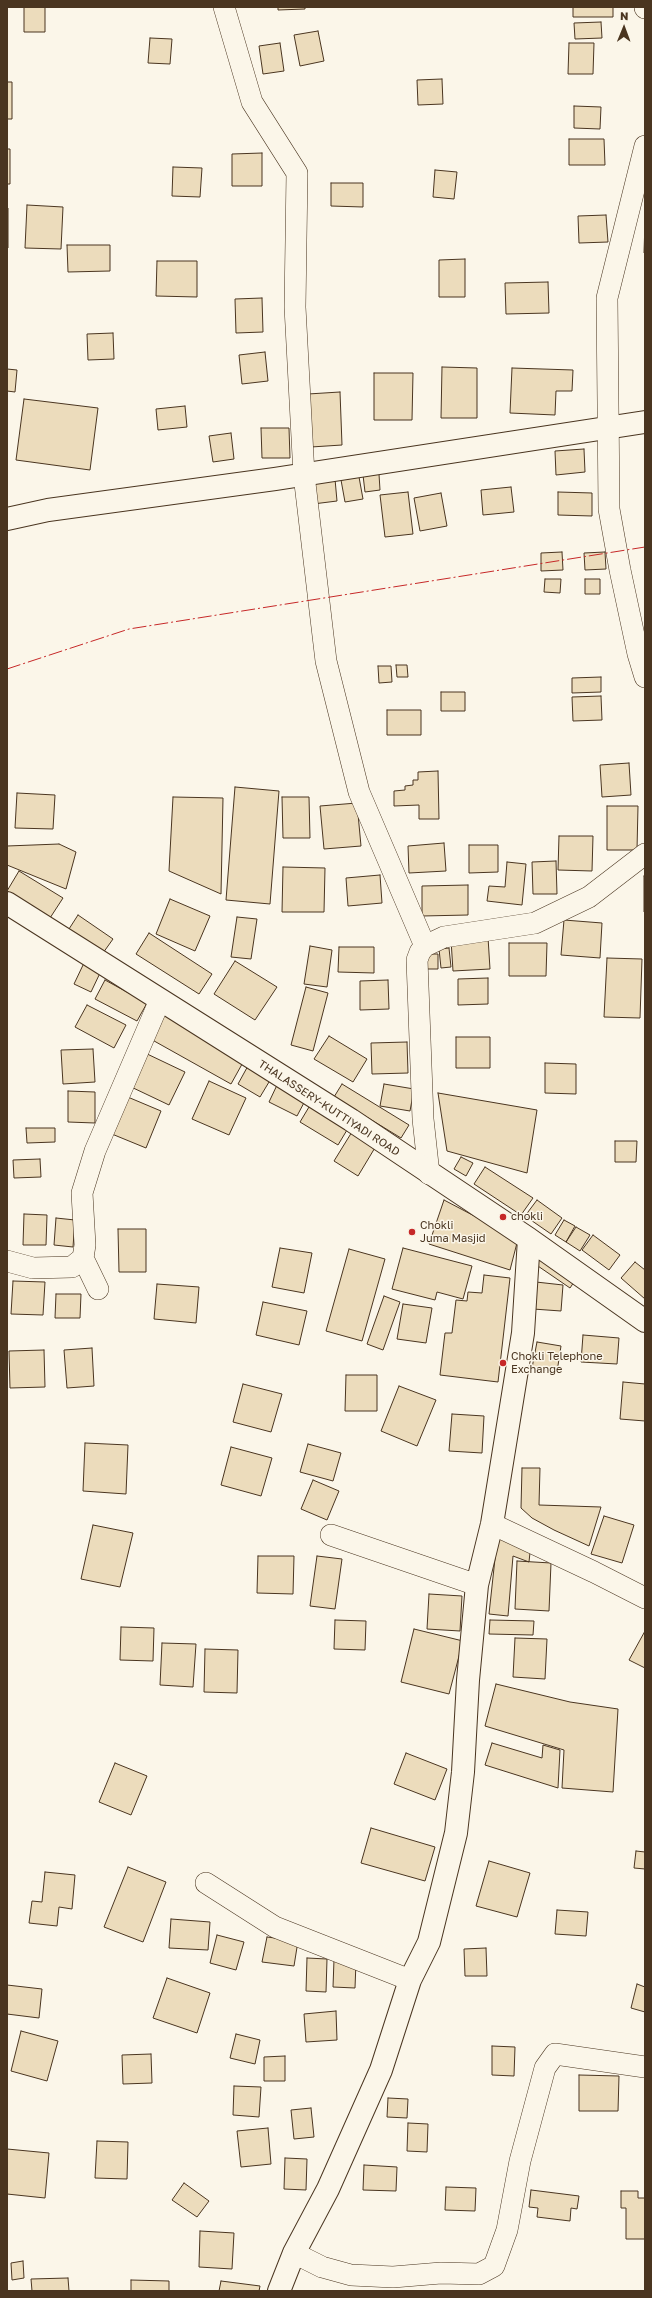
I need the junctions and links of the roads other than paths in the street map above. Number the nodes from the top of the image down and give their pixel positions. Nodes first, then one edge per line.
1 (224, 7) edge
2 (645, 146) edge
3 (645, 422) edge
4 (608, 429) junction
5 (304, 475) junction
6 (7, 519) edge
7 (642, 654) edge
8 (645, 677) edge
9 (645, 854) edge
10 (7, 903) edge
11 (425, 946) junction
12 (160, 1000) junction
13 (429, 1174) junction
14 (529, 1239) junction
15 (83, 1258) junction
16 (7, 1261) edge
17 (98, 1289) dead end
18 (645, 1322) edge
19 (492, 1524) junction
20 (331, 1535) dead end
21 (477, 1585) junction
22 (645, 1598) edge
23 (206, 1883) dead end
24 (410, 1980) junction
25 (645, 2068) edge
26 (294, 2253) junction
27 (279, 2291) edge

1 - 5 street
2 - 4 street
3 - 4 main road
4 - 5 main road
4 - 7 street
5 - 6 main road
5 - 11 street
7 - 8 street
9 - 11 street
10 - 12 main road, THALASSERY-KUTTIYADI ROAD
11 - 13 street
12 - 13 main road, THALASSERY-KUTTIYADI ROAD
12 - 15 street
13 - 14 main road, THALASSERY-KUTTIYADI ROAD
14 - 18 main road, THALASSERY-KUTTIYADI ROAD
14 - 19 main road
15 - 16 street
15 - 17 street
19 - 21 main road
19 - 22 street
20 - 21 street
21 - 24 main road
23 - 24 street
24 - 26 main road
25 - 26 street
26 - 27 main road

